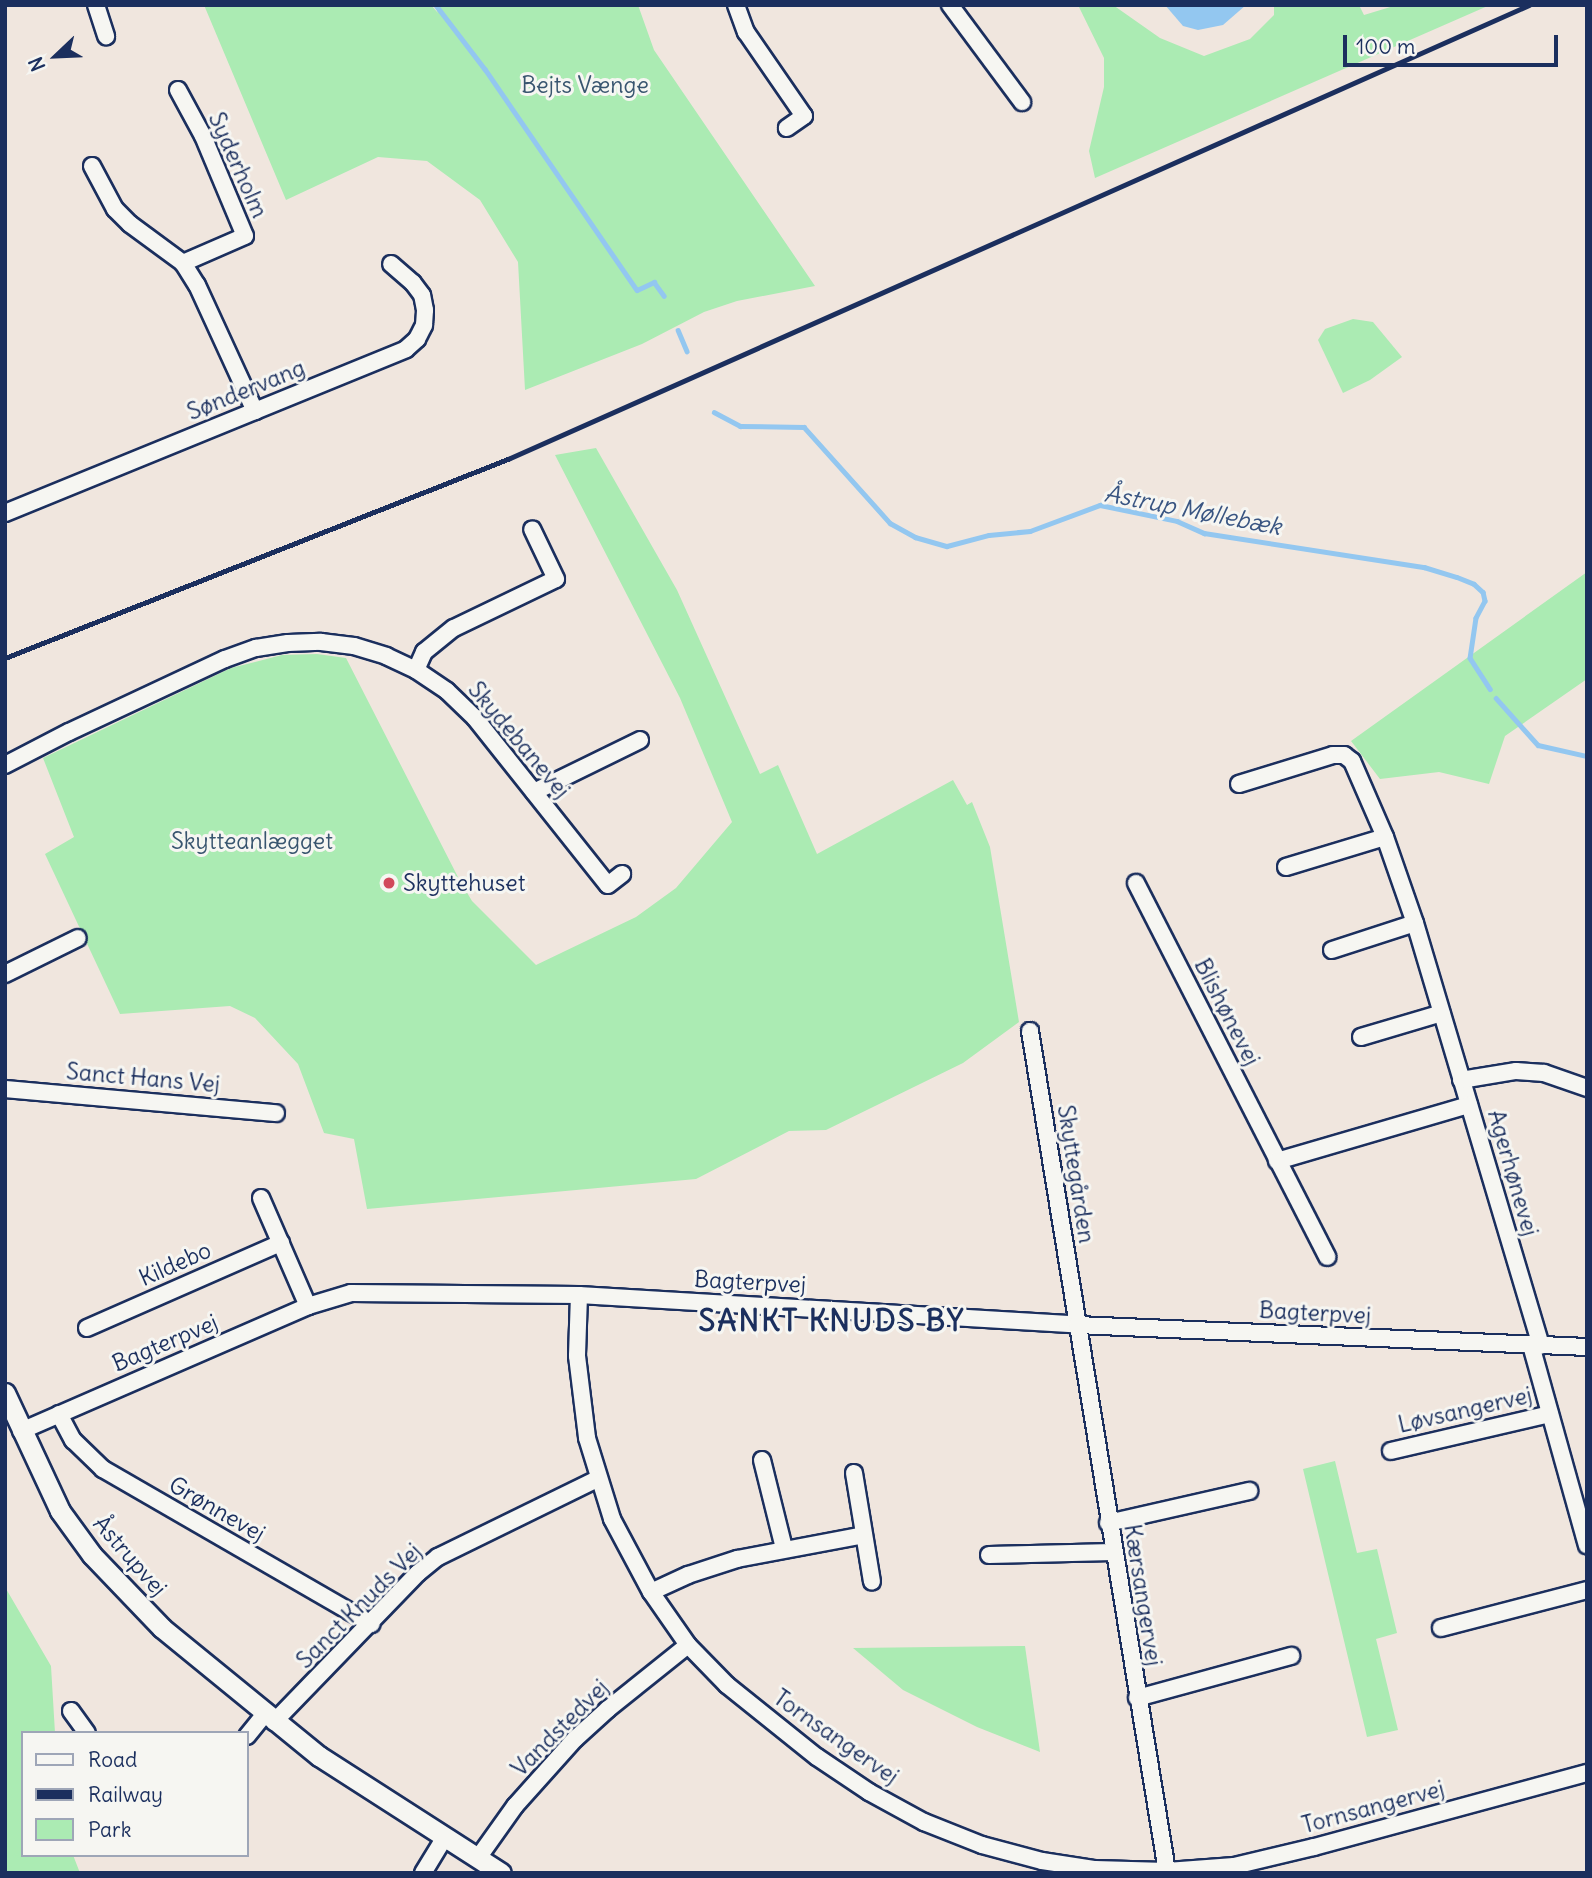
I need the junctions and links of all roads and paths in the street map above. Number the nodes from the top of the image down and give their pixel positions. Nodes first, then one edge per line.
1 (96, 5) edge
2 (736, 5) edge
3 (950, 5) edge
4 (106, 36) dead end
5 (178, 90) dead end
6 (1022, 102) dead end
7 (787, 128) dead end
8 (92, 166) dead end
9 (183, 263) junction
10 (391, 264) dead end
11 (255, 411) junction
12 (5, 513) edge
13 (532, 529) dead end
14 (415, 670) junction
15 (640, 740) dead end
16 (5, 765) edge
17 (1239, 784) dead end
18 (534, 792) junction
19 (1385, 837) junction
20 (1286, 867) dead end
21 (622, 874) dead end
22 (1136, 883) dead end
23 (1415, 923) junction
24 (78, 938) dead end
25 (1332, 950) dead end
26 (5, 974) edge
27 (1441, 1013) junction
28 (1030, 1031) dead end
29 (1361, 1037) dead end
30 (1461, 1080) junction
31 (1587, 1088) edge
32 (5, 1089) edge
33 (1469, 1105) junction
34 (276, 1113) dead end
35 (1277, 1161) junction
36 (261, 1198) dead end
37 (281, 1243) junction
38 (1327, 1257) dead end
39 (579, 1295) junction
40 (308, 1306) junction
41 (1077, 1325) junction
42 (87, 1328) dead end
43 (1536, 1346) junction
44 (1587, 1347) edge
45 (5, 1393) edge
46 (60, 1414) junction
47 (1550, 1414) junction
48 (21, 1431) junction
49 (1391, 1451) dead end
50 (762, 1460) dead end
51 (854, 1473) dead end
52 (597, 1479) junction
53 (1249, 1491) dead end
54 (1108, 1523) junction
55 (864, 1535) junction
56 (1587, 1545) edge
57 (785, 1548) junction
58 (1113, 1552) junction
59 (989, 1555) dead end
60 (872, 1582) dead end
61 (1587, 1590) edge
62 (651, 1592) junction
63 (371, 1624) junction
64 (1441, 1628) dead end
65 (688, 1645) junction
66 (1291, 1656) dead end
67 (1137, 1698) junction
68 (71, 1711) dead end
69 (269, 1718) junction
70 (86, 1731) edge
71 (248, 1735) edge
72 (1587, 1773) edge
73 (446, 1837) junction
74 (478, 1858) junction
75 (1167, 1871) edge
76 (423, 1873) edge
77 (501, 1873) edge

1 - 4 street
2 - 7 street
3 - 6 street
5 - 9 street, Syderholm
8 - 9 street
9 - 11 street
10 - 11 street, Søndervang
11 - 12 street, Søndervang
13 - 14 street
14 - 16 street, Skydebanevej
14 - 18 street, Skydebanevej
15 - 18 street
17 - 19 street, Agerhønevej
18 - 21 street, Skydebanevej
19 - 20 street
19 - 23 street, Agerhønevej
22 - 35 street, Blishønevej
23 - 25 street
23 - 27 street, Agerhønevej
24 - 26 street
27 - 29 street
27 - 30 street, Agerhønevej
28 - 41 street, Skyttegården
30 - 31 street
30 - 33 street, Agerhønevej
32 - 34 street, Sanct Hans Vej
33 - 35 street
33 - 43 street, Agerhønevej
35 - 38 street, Blishønevej
36 - 37 street
37 - 40 street
37 - 42 street, Kildebo
39 - 40 street, Bagterpvej
39 - 41 street, Bagterpvej
39 - 52 street, Tornsangervej
40 - 46 street, Bagterpvej
41 - 43 street, Bagterpvej
41 - 54 street, Kærsangervej
43 - 44 street, Bagterpvej
43 - 47 street, Agerhønevej
45 - 48 street, Åstrupvej
46 - 48 street, Bagterpvej
46 - 63 street, Grønnevej
47 - 49 street, Løvsangervej
47 - 56 street, Agerhønevej
48 - 69 street, Åstrupvej
50 - 57 street
51 - 55 street
52 - 62 street, Tornsangervej
52 - 63 street, Sanct Knuds Vej
53 - 54 street
54 - 58 street, Kærsangervej
55 - 57 street
55 - 60 street
57 - 62 street
58 - 59 street
58 - 67 street, Kærsangervej
61 - 64 street
62 - 65 street, Tornsangervej
63 - 69 street, Sanct Knuds Vej
65 - 74 street, Vandstedvej
65 - 75 street, Tornsangervej
66 - 67 street
67 - 75 street, Kærsangervej
68 - 70 street
69 - 71 street
69 - 73 street, Åstrupvej
72 - 75 street, Tornsangervej
73 - 74 street, Åstrupvej
73 - 76 street
74 - 77 street, Åstrupvej

